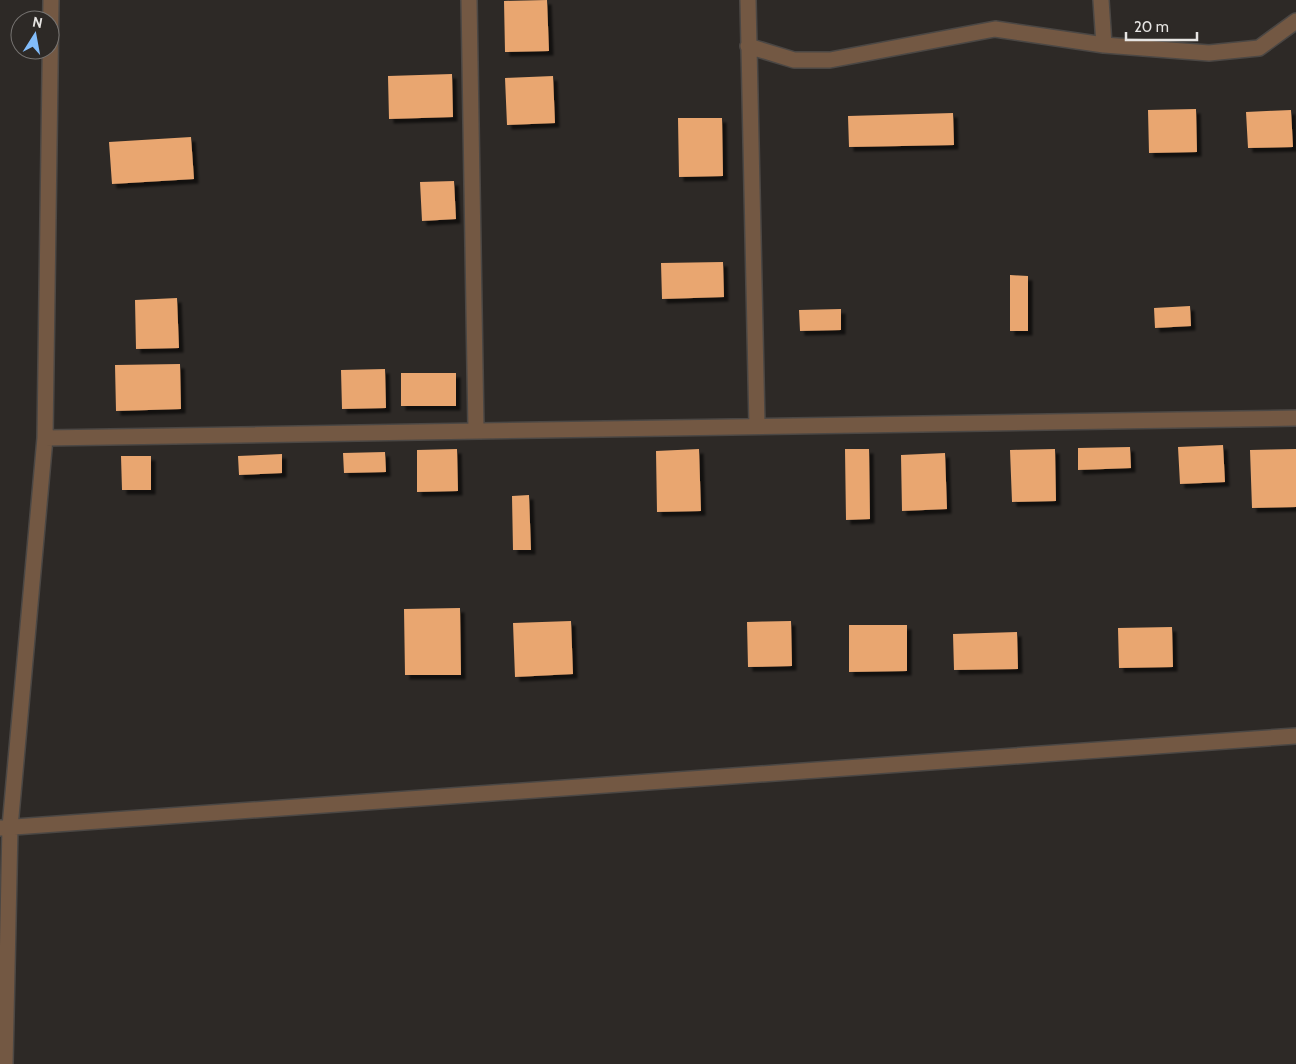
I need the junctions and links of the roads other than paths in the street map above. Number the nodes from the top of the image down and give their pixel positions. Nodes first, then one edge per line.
1 (51, 0) edge
2 (469, 0) edge
3 (748, 0) edge
4 (1101, 0) edge
5 (1296, 21) edge
6 (1104, 45) junction
7 (748, 46) junction
8 (1296, 418) edge
9 (757, 426) junction
10 (476, 431) junction
11 (45, 438) junction
12 (1296, 736) edge
13 (5, 828) edge
14 (5, 1064) edge

1 - 11 street
2 - 10 street
3 - 7 street
4 - 6 street
5 - 6 street
6 - 7 street
7 - 9 street
8 - 9 street
9 - 10 street
10 - 11 street
11 - 13 street
12 - 13 street
13 - 14 street

